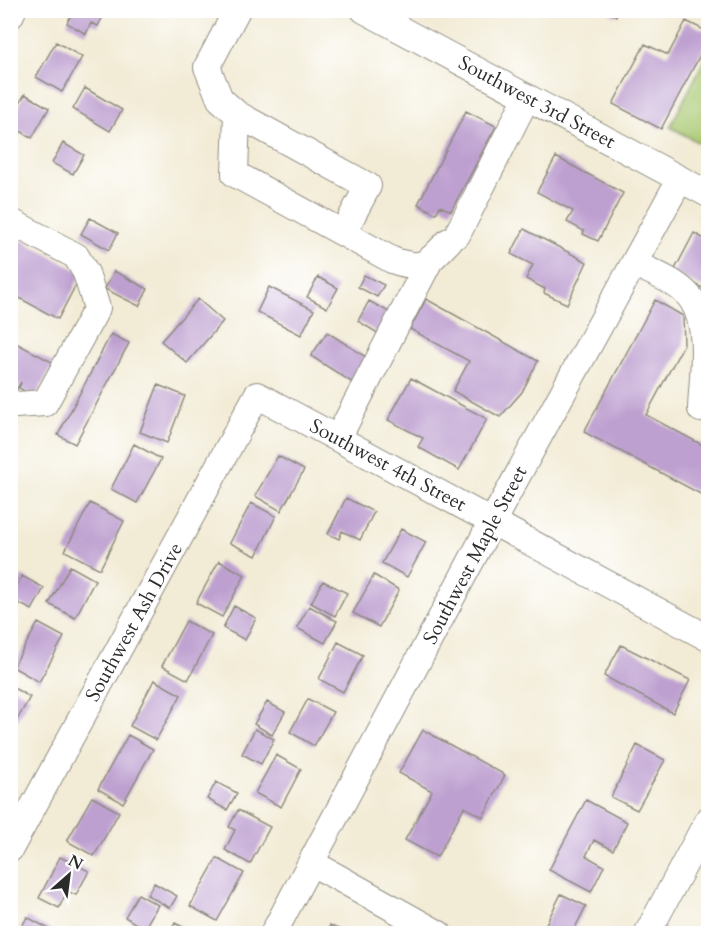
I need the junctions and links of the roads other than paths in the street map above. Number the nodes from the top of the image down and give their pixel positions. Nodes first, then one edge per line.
1 (13, 10) edge
2 (237, 10) edge
3 (364, 10) edge
4 (10, 16) edge
5 (527, 97) junction
6 (237, 114) junction
7 (680, 179) junction
8 (708, 194) edge
9 (10, 221) edge
10 (343, 233) junction
11 (429, 262) junction
12 (634, 263) junction
13 (257, 395) joint
14 (13, 404) edge
15 (701, 409) dead end
16 (338, 438) junction
17 (493, 521) junction
18 (708, 638) edge
19 (708, 820) edge
20 (10, 849) edge
21 (312, 863) junction
22 (273, 933) edge
23 (439, 933) edge
24 (647, 933) edge

1 - 4 street
2 - 6 street
3 - 5 street, Southwest 3rd Street
5 - 7 street, Southwest 3rd Street
5 - 11 street
6 - 10 street
6 - 10 street
7 - 8 street, Southwest 3rd Street
7 - 12 street, Southwest Maple Street
9 - 14 street
10 - 11 street
11 - 16 street
12 - 15 street
12 - 17 street, Southwest Maple Street
13 - 16 street, Southwest 4th Street
13 - 20 street, Southwest Ash Drive
16 - 17 street, Southwest 4th Street
17 - 18 street, Southwest 4th Street
17 - 21 street, Southwest Maple Street
19 - 24 street
21 - 22 street, Southwest Maple Street
21 - 23 street

